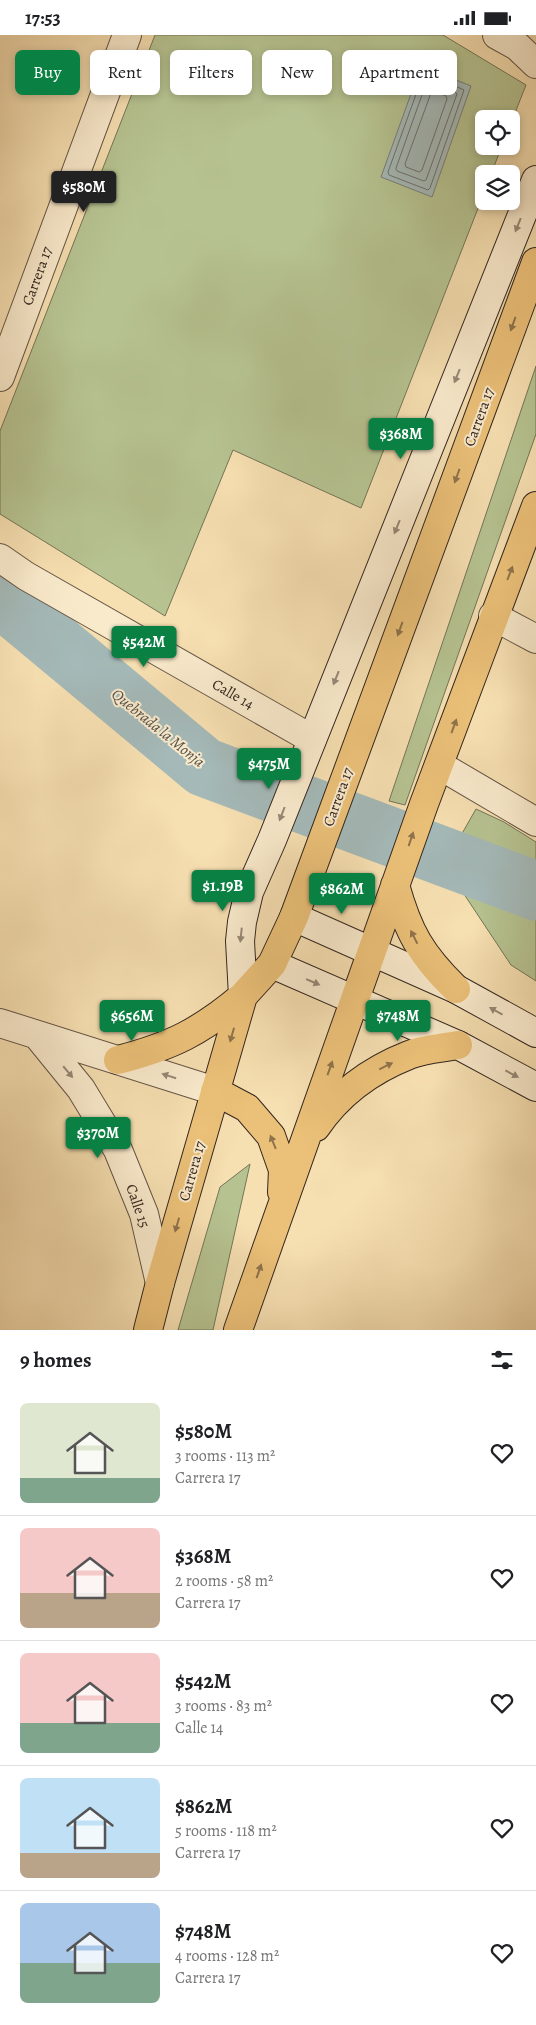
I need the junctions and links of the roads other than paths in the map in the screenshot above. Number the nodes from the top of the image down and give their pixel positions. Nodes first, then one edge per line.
1 (127, 35) edge
2 (497, 35) edge
3 (536, 64) edge
4 (536, 180) edge
5 (536, 262) edge
6 (0, 377) edge
7 (536, 506) edge
8 (0, 558) edge
9 (493, 616) junction
10 (536, 639) edge
11 (308, 747) junction
12 (439, 765) junction
13 (536, 822) edge
14 (397, 880) junction
15 (294, 917) junction
16 (372, 951) junction
17 (272, 964) junction
18 (456, 989) junction
19 (243, 997) junction
20 (355, 999) junction
21 (0, 1023) edge
22 (536, 1033) edge
23 (37, 1035) junction
24 (458, 1045) junction
25 (118, 1060) junction
26 (536, 1087) edge
27 (216, 1091) junction
28 (302, 1147) junction
29 (281, 1206) junction
30 (160, 1283) junction
31 (148, 1330) edge
32 (238, 1330) edge

1 - 6 street, Carrera 17
2 - 3 street
4 -> 11 street
5 -> 15 main road, Carrera 17
9 -> 7 main road
8 - 11 street, Calle 14
9 - 10 street
12 -> 9 main road
11 -> 19 street
12 - 13 street
14 -> 12 main road
14 - 16 main road
18 -> 14 main road
15 - 16 street
15 - 17 main road, Carrera 17
16 - 18 street
16 - 20 main road
17 - 19 main road, Carrera 17
17 -> 20 street
22 -> 18 street
19 - 25 main road
19 -> 27 main road, Carrera 17
20 - 24 street
28 -> 20 main road
21 - 23 street
23 - 25 street
23 -> 30 street, Calle 15
24 -> 26 street
28 -> 24 main road
27 -> 25 street
29 -> 27 main road
27 -> 30 main road, Carrera 17
28 - 29 main road
32 -> 29 main road
30 - 31 main road, Carrera 17

